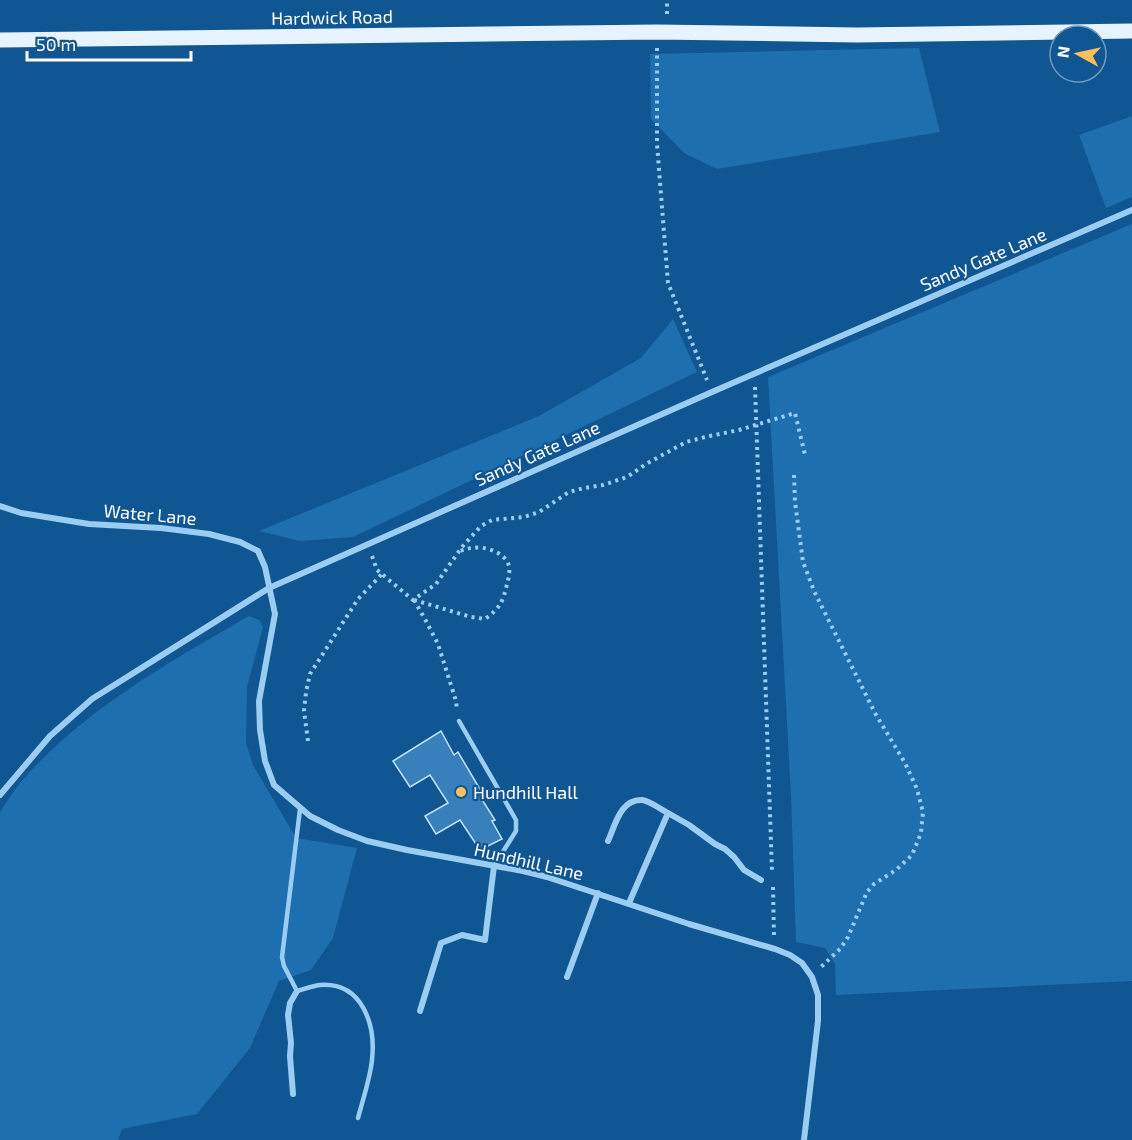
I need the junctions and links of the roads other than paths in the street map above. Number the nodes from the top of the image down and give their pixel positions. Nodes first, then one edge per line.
1 (1132, 31) edge
2 (0, 40) edge
3 (1132, 210) edge
4 (0, 506) edge
5 (268, 588) junction
6 (459, 721) road end
7 (0, 795) edge
8 (300, 809) junction
9 (668, 813) junction
10 (608, 841) dead end
11 (494, 866) junction
12 (761, 880) dead end
13 (598, 893) junction
14 (628, 903) junction
15 (567, 977) dead end
16 (297, 991) junction
17 (420, 1011) dead end
18 (293, 1094) dead end
19 (358, 1118) dead end
20 (804, 1140) edge

1 - 2 main road, Hardwick Road
3 - 5 street, Sandy Gate Lane
4 - 5 street, Water Lane
5 - 7 street, Sandy Gate Lane
5 - 8 street, Hundhill Lane
6 - 11 lane
8 - 11 street, Hundhill Lane
8 - 16 lane
9 - 10 street
9 - 12 street
9 - 14 street
11 - 13 street, Hundhill Lane
11 - 17 street
13 - 14 street, Hundhill Lane
13 - 15 street
14 - 20 street, Hundhill Lane
16 - 18 street
16 - 19 lane

